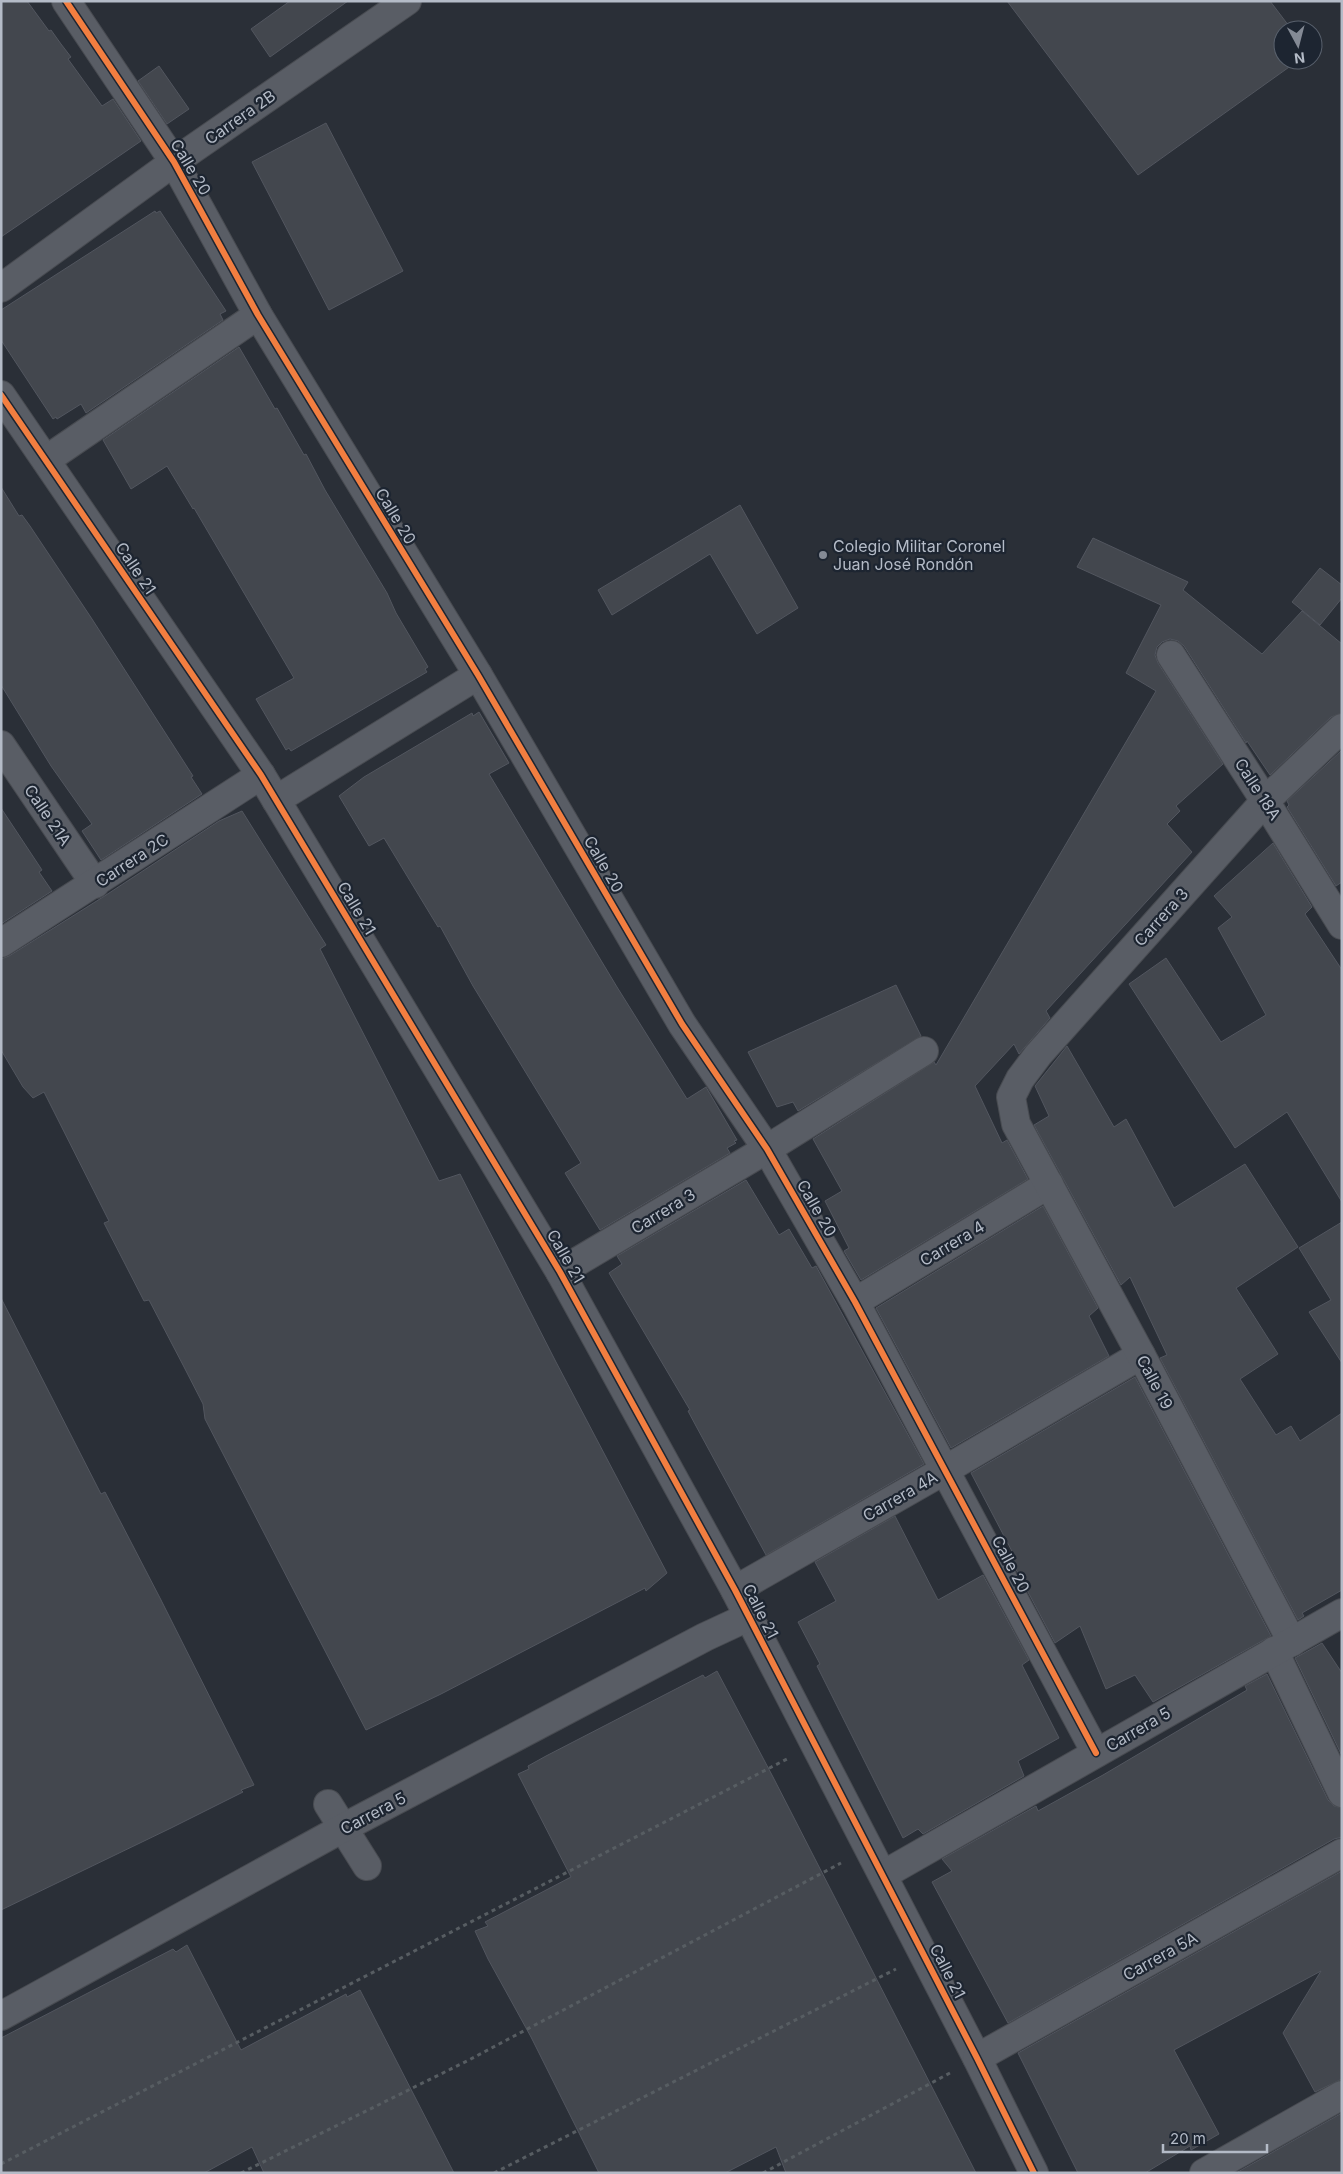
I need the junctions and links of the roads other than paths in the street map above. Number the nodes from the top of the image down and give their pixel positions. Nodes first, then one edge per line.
1 (66, 1) edge
2 (407, 1) edge
3 (174, 162) junction
4 (1, 288) edge
5 (258, 315) junction
6 (1, 395) edge
7 (46, 460) junction
8 (1171, 655) dead end
9 (478, 675) junction
10 (1342, 728) edge
11 (1, 745) edge
12 (261, 775) junction
13 (276, 800) junction
14 (1265, 801) junction
15 (94, 884) junction
16 (1342, 925) edge
17 (1, 943) edge
18 (924, 1051) dead end
19 (1016, 1124) joint
20 (767, 1150) junction
21 (1050, 1184) junction
22 (560, 1272) junction
23 (855, 1302) junction
24 (1141, 1354) junction
25 (945, 1470) junction
26 (735, 1590) junction
27 (1342, 1613) edge
28 (748, 1617) junction
29 (1283, 1646) junction
30 (1096, 1753) junction
31 (1342, 1793) edge
32 (328, 1804) dead end
33 (343, 1828) junction
34 (1342, 1854) edge
35 (367, 1866) dead end
36 (883, 1876) junction
37 (1, 2016) edge
38 (977, 2058) junction
39 (1342, 2095) edge
40 (1034, 2173) edge
41 (1204, 2173) edge

1 - 3 street, Calle 20
2 - 3 street, Carrera 2B
3 - 4 street, Carrera 2B
3 - 5 street, Calle 20
5 - 7 street
5 - 9 street, Calle 20
6 - 7 street, Calle 21
7 - 12 street, Calle 21
8 - 14 street, Calle 18A
9 - 13 street
9 - 20 street, Calle 20
10 - 14 street, Carrera 3
11 - 15 street, Calle 21A
12 - 13 street, Calle 21
12 - 15 street, Carrera 2C
13 - 22 street, Calle 21
14 - 16 street, Calle 18A
14 - 19 street, Carrera 3
15 - 17 street, Carrera 2C
18 - 20 street, Carrera 3
19 - 21 street, Calle 19
20 - 22 street, Carrera 3
20 - 23 street, Calle 20
21 - 23 street, Carrera 4
21 - 24 street, Calle 19
22 - 26 street, Calle 21
23 - 25 street, Calle 20
24 - 25 street, Carrera 4A
24 - 29 street, Calle 19
25 - 26 street, Carrera 4A
25 - 30 street, Calle 20
26 - 28 street, Calle 21
27 - 29 street, Carrera 5
28 - 33 street, Carrera 5
28 - 36 street, Calle 21
29 - 30 street, Carrera 5
29 - 31 street, Calle 19
30 - 36 street, Carrera 5
32 - 33 street
33 - 35 street
33 - 37 street, Carrera 5
34 - 38 street, Carrera 5A
36 - 38 street, Calle 21
38 - 40 street, Calle 21
39 - 41 street

